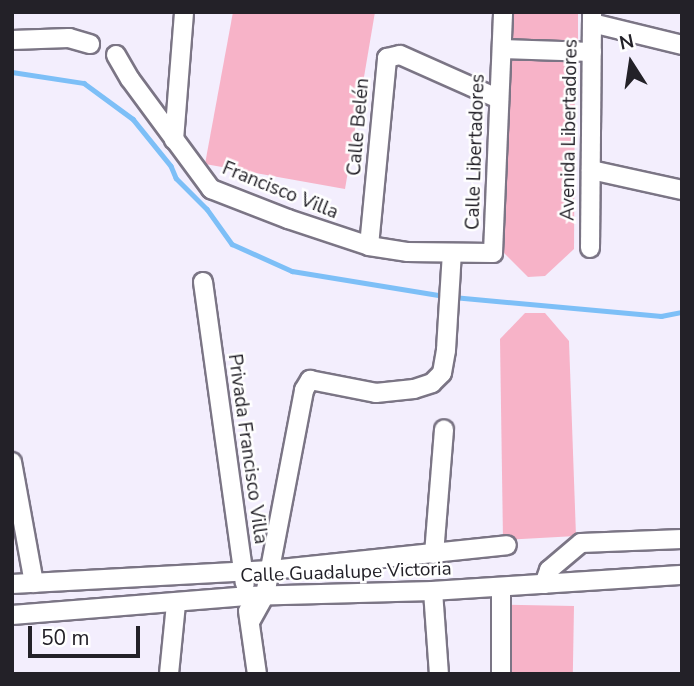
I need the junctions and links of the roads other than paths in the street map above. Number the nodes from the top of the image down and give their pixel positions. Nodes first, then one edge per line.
1 (184, 12) edge
2 (503, 12) edge
3 (592, 17) edge
4 (12, 40) edge
5 (90, 44) dead end
6 (682, 45) edge
7 (510, 49) junction
8 (588, 52) junction
9 (116, 55) dead end
10 (499, 99) junction
11 (174, 140) junction
12 (591, 170) junction
13 (682, 190) edge
14 (369, 246) junction
15 (590, 248) dead end
16 (452, 253) junction
17 (202, 282) dead end
18 (443, 429) dead end
19 (12, 461) edge
20 (682, 539) edge
21 (507, 545) dead end
22 (434, 554) junction
23 (271, 570) junction
24 (243, 571) junction
25 (682, 575) edge
26 (34, 583) junction
27 (12, 584) edge
28 (544, 584) junction
29 (502, 587) junction
30 (433, 591) junction
31 (246, 596) junction
32 (265, 596) junction
33 (176, 604) junction
34 (12, 615) edge
35 (250, 622) junction
36 (169, 674) edge
37 (257, 674) edge
38 (439, 674) edge
39 (501, 674) edge

1 - 11 street
2 - 7 street, Calle Libertadores
3 - 6 street
3 - 8 street, Avenida Libertadores
4 - 5 street
7 - 8 street
7 - 10 street, Calle Libertadores
8 - 12 street, Avenida Libertadores
9 - 11 street, Francisco Villa
10 - 14 street, Calle Belén
10 - 16 street, Calle Libertadores
11 - 14 street, Francisco Villa
12 - 13 street
12 - 15 street, Avenida Libertadores
14 - 16 street, Francisco Villa
16 - 23 street
17 - 24 street, Privada Francisco Villa
18 - 22 street
19 - 26 street
20 - 28 street
21 - 22 street, Calle Guadalupe Victoria
22 - 23 street, Calle Guadalupe Victoria
23 - 24 street, Calle Guadalupe Victoria
23 - 32 street
24 - 26 street, Calle Guadalupe Victoria
24 - 31 street, Privada Francisco Villa
25 - 28 street, Calle Guadalupe Victoria
26 - 27 street, Calle Guadalupe Victoria
28 - 29 street, Calle Guadalupe Victoria
29 - 30 street, Calle Guadalupe Victoria
29 - 39 street
30 - 32 street, Calle Guadalupe Victoria
30 - 38 street
31 - 32 street, Calle Guadalupe Victoria
31 - 33 street, Calle Guadalupe Victoria
31 - 35 street, Privada Francisco Villa
32 - 35 street
33 - 34 street, Calle Guadalupe Victoria
33 - 36 street
35 - 37 street, Privada Francisco Villa

